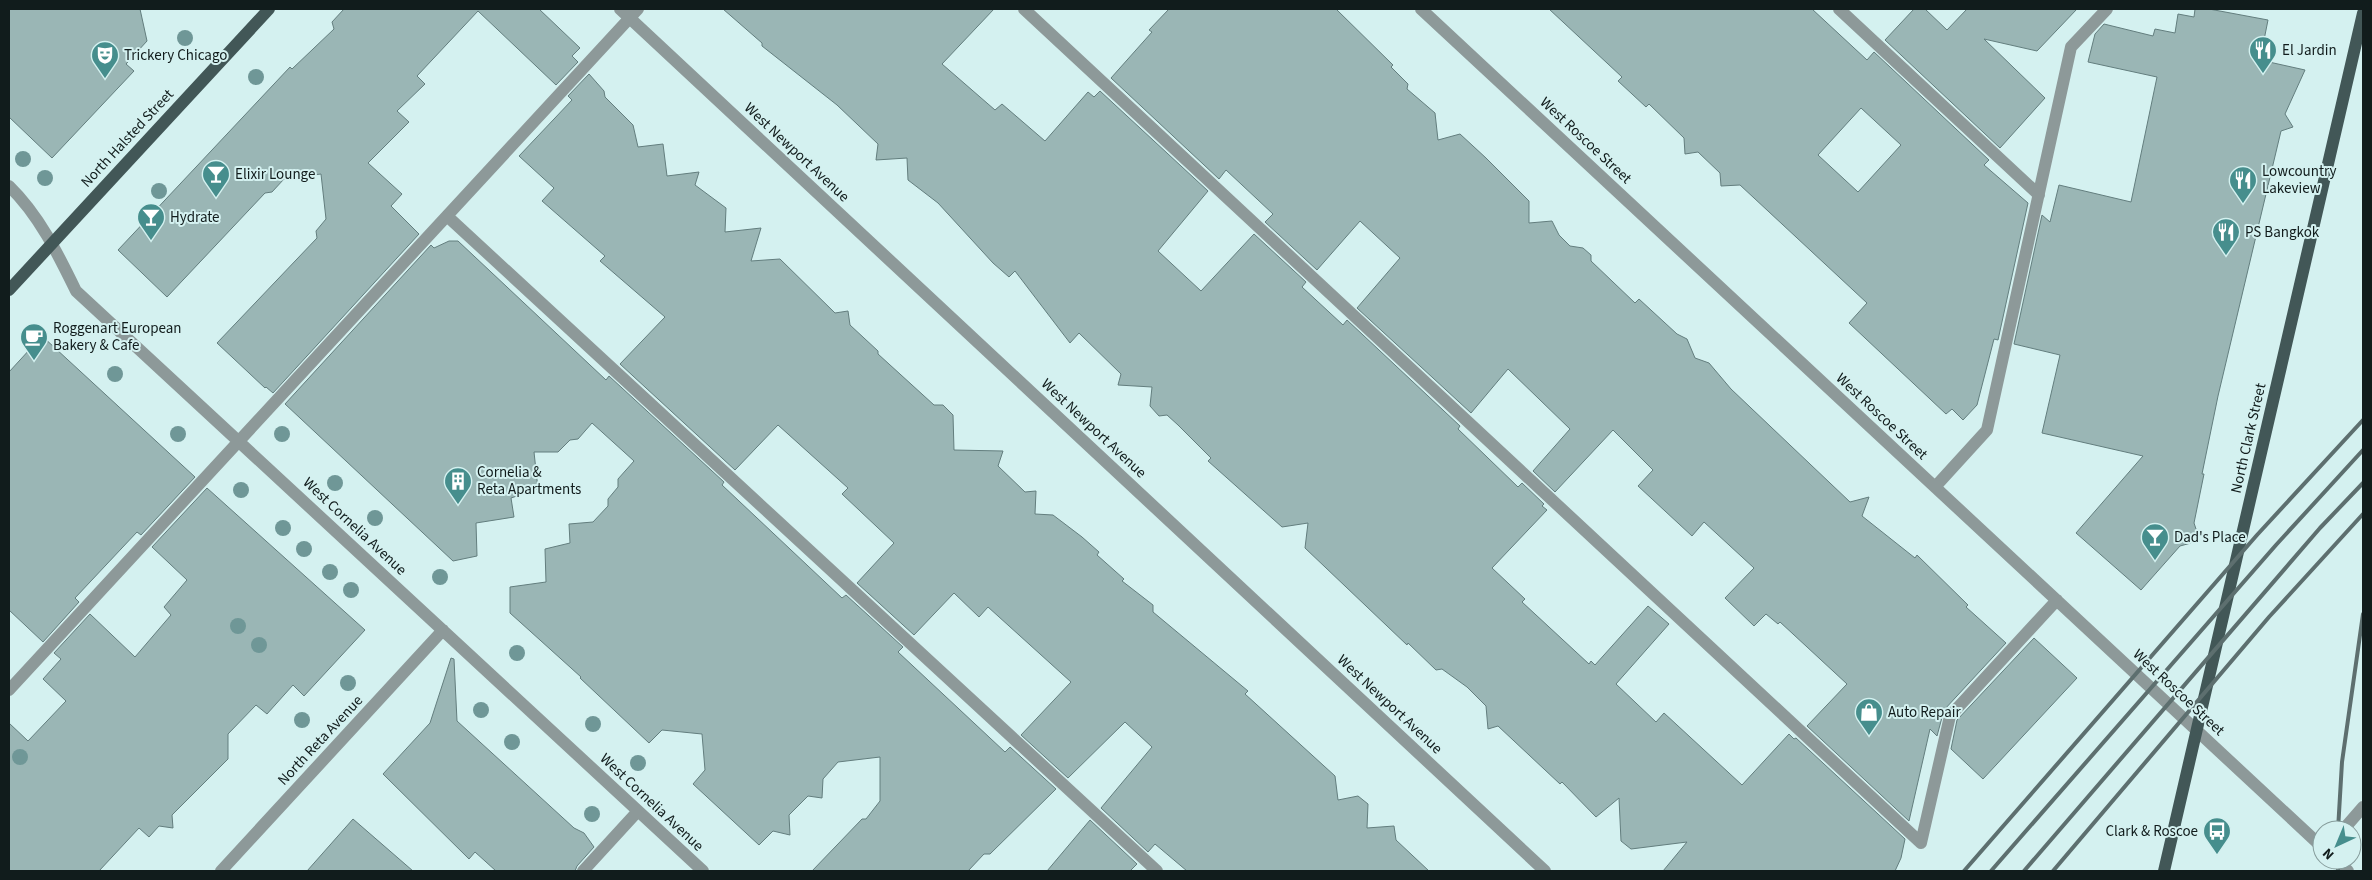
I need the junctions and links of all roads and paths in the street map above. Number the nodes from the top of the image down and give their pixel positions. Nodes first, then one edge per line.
1 (269, 9) edge
2 (620, 9) edge
3 (1024, 9) edge
4 (1421, 9) edge
5 (1839, 9) edge
6 (2108, 9) edge
7 (634, 13) edge
8 (2363, 13) edge
9 (9, 186) edge
10 (2039, 195) junction
11 (446, 216) junction
12 (52, 243) junction
13 (9, 290) edge
14 (239, 441) junction
15 (1935, 487) junction
16 (2057, 600) junction
17 (443, 630) junction
18 (9, 690) edge
19 (2197, 731) junction
20 (2363, 807) edge
21 (638, 812) junction
22 (2352, 820) edge
23 (2312, 837) edge
24 (221, 871) edge
25 (582, 871) edge
26 (702, 871) edge
27 (1157, 871) edge
28 (1545, 871) edge
29 (2164, 871) edge

1 - 12 main road, North Halsted Street
2 - 7 street, West Newport Avenue
3 - 16 street
4 - 15 street, West Roscoe Street
5 - 10 street
6 - 10 street
7 - 11 street
7 - 28 street, West Newport Avenue
8 - 19 main road, North Clark Street
9 - 12 street, West Cornelia Avenue
10 - 15 street
11 - 14 street
11 - 27 street
12 - 13 main road, North Halsted Street
12 - 14 street, West Cornelia Avenue
14 - 17 street, West Cornelia Avenue
14 - 18 street
15 - 16 street, West Roscoe Street
16 - 19 street, West Roscoe Street
17 - 21 street, West Cornelia Avenue
17 - 24 street, North Reta Avenue
19 - 23 street, West Roscoe Street
19 - 29 main road, North Clark Street
20 - 22 street
21 - 25 street
21 - 26 street, West Cornelia Avenue

